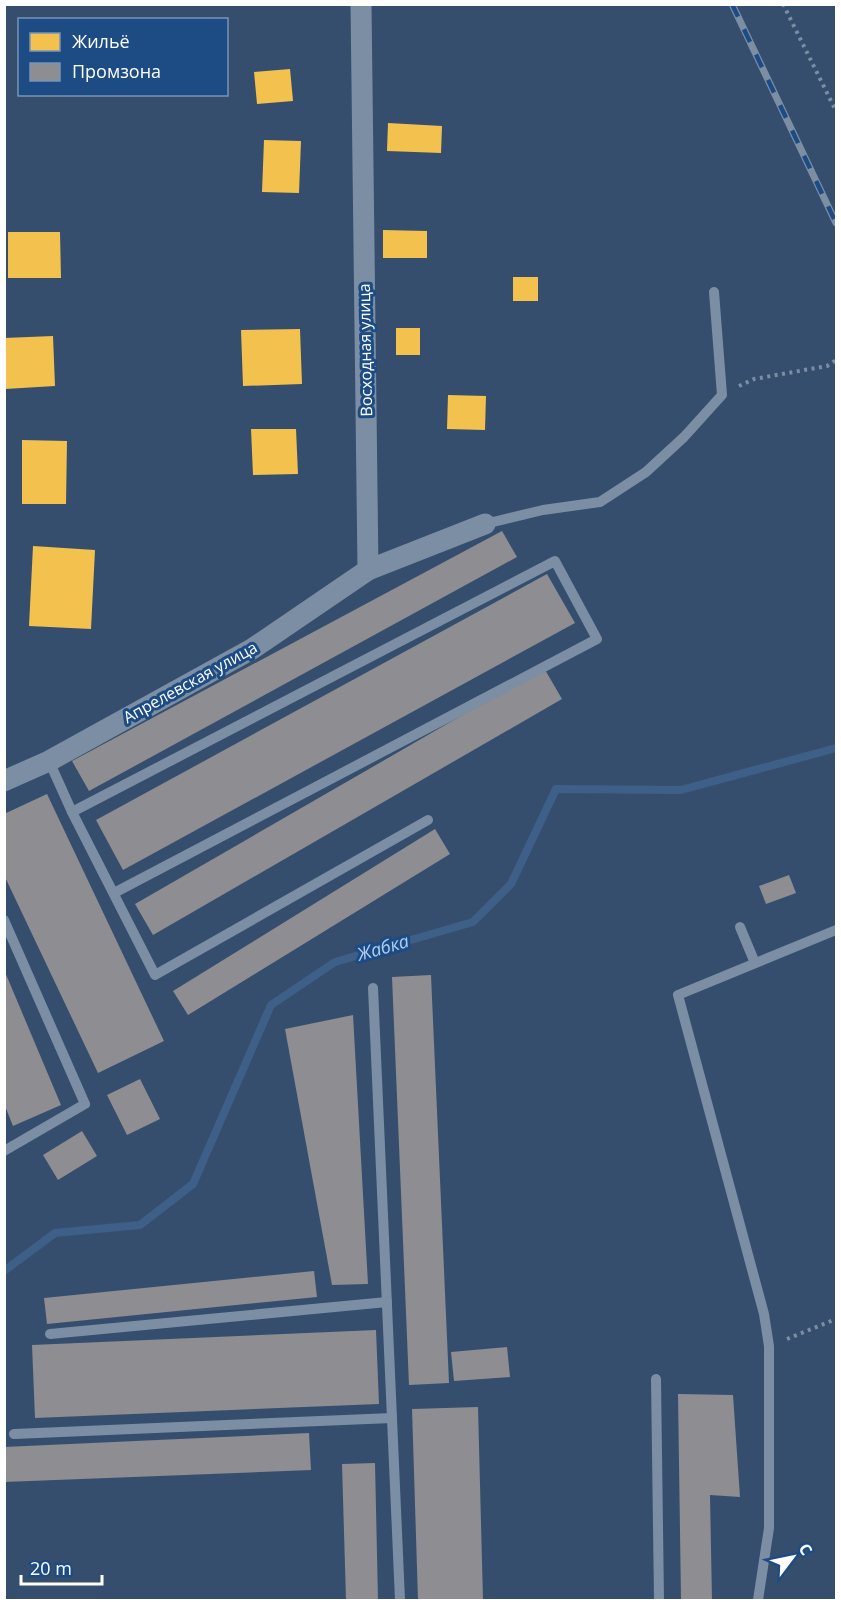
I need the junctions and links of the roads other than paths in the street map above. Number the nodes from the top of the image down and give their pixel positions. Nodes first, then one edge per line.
1 (361, 4) edge
2 (714, 292) dead end
3 (485, 524) joint
4 (368, 570) junction
5 (49, 761) junction
6 (4, 781) edge
7 (72, 812) junction
8 (428, 820) dead end
9 (114, 893) junction
10 (4, 920) edge
11 (740, 927) dead end
12 (837, 930) edge
13 (755, 963) junction
14 (373, 988) dead end
15 (4, 1151) edge
16 (387, 1302) junction
17 (50, 1334) dead end
18 (656, 1378) dead end
19 (392, 1418) junction
20 (14, 1434) dead end
21 (400, 1600) edge
22 (659, 1600) edge
23 (758, 1600) edge

1 - 4 street, Восходная улица
2 - 3 lane
3 - 4 street
4 - 5 street, Апрелевская улица
5 - 6 street, Апрелевская улица
5 - 7 lane
7 - 9 lane
7 - 9 lane
8 - 9 lane
10 - 15 lane
11 - 13 lane
12 - 13 lane
13 - 23 lane
14 - 16 lane
16 - 17 lane
16 - 19 lane
18 - 22 lane
19 - 20 lane
19 - 21 lane

